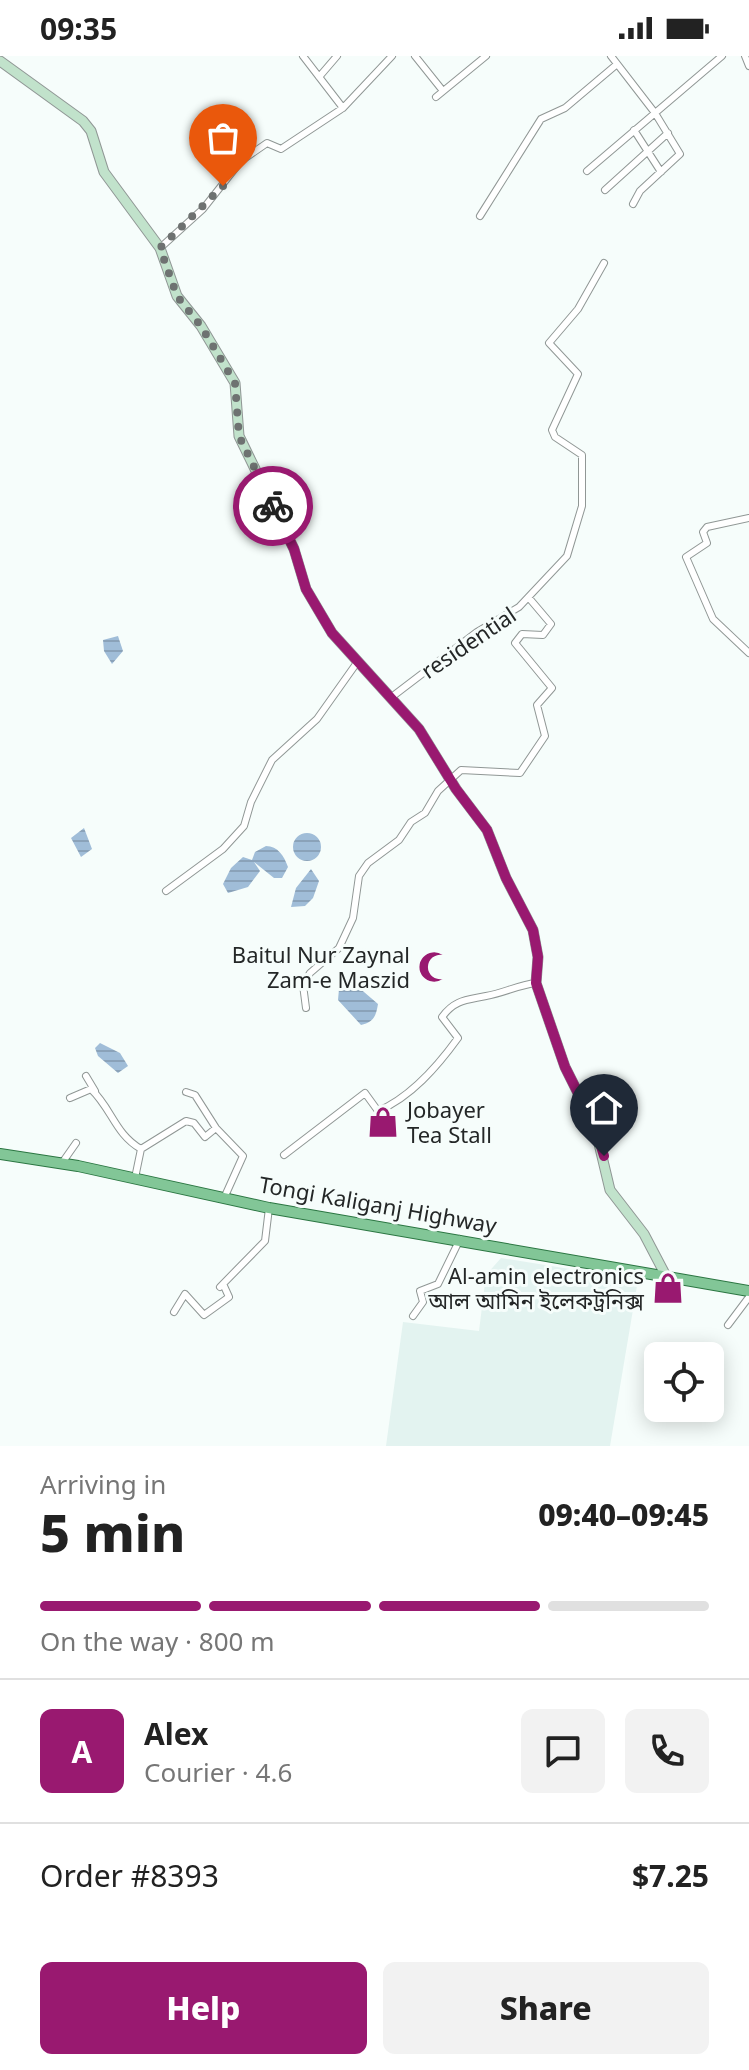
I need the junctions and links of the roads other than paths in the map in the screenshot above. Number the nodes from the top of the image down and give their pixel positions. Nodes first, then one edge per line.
1 (303, 56) edge
2 (337, 56) edge
3 (392, 56) edge
4 (415, 56) edge
5 (486, 56) edge
6 (611, 56) edge
7 (722, 56) edge
8 (745, 56) edge
9 (0, 61) edge
10 (616, 65) junction
11 (749, 66) edge
12 (319, 77) junction
13 (443, 91) junction
14 (436, 97) dead end
15 (343, 108) junction
16 (655, 113) junction
17 (634, 130) junction
18 (668, 133) junction
19 (648, 151) junction
20 (587, 171) dead end
21 (661, 172) junction
22 (605, 190) dead end
23 (633, 204) dead end
24 (480, 216) dead end
25 (160, 248) junction
26 (604, 263) dead end
27 (749, 518) edge
28 (529, 598) junction
29 (749, 653) edge
30 (356, 664) junction
31 (393, 696) junction
32 (451, 780) junction
33 (166, 891) dead end
34 (536, 983) junction
35 (306, 1008) dead end
36 (86, 1076) dead end
37 (95, 1091) junction
38 (186, 1092) dead end
39 (70, 1098) dead end
40 (216, 1128) junction
41 (76, 1143) dead end
42 (141, 1149) junction
43 (0, 1154) edge
44 (284, 1155) dead end
45 (62, 1163) junction
46 (135, 1178) junction
47 (225, 1196) junction
48 (269, 1208) junction
49 (460, 1239) junction
50 (665, 1274) junction
51 (749, 1294) edge
52 (174, 1312) dead end
53 (413, 1316) dead end
54 (728, 1325) dead end

1 - 12 street
2 - 12 street
3 - 15 street
4 - 13 street
5 - 13 street
6 - 10 street
7 - 16 street
8 - 11 street
9 - 25 street
10 - 16 street
10 - 24 street
12 - 15 street
13 - 14 street
15 - 25 street
16 - 17 street
16 - 18 street
17 - 19 street
17 - 20 street
18 - 19 street
18 - 21 street
19 - 21 street
19 - 22 street
21 - 23 street
25 - 30 street
26 - 28 street, residential
27 - 29 street
28 - 31 street, residential
28 - 32 street
30 - 31 street
30 - 33 street
31 - 32 street
32 - 34 street
32 - 35 street
34 - 44 street
34 - 50 street
36 - 37 street
37 - 39 street
37 - 42 street
38 - 40 street
40 - 42 street
40 - 47 street
41 - 45 street
42 - 46 street
43 - 45 main road, Tongi Kaliganj Highway
45 - 46 main road, Tongi Kaliganj Highway
46 - 47 main road, Tongi Kaliganj Highway
47 - 48 main road, Tongi Kaliganj Highway
48 - 49 main road, Tongi Kaliganj Highway
48 - 52 street
49 - 50 main road, Tongi Kaliganj Highway
49 - 53 street
50 - 51 main road, Tongi Kaliganj Highway
51 - 54 street

